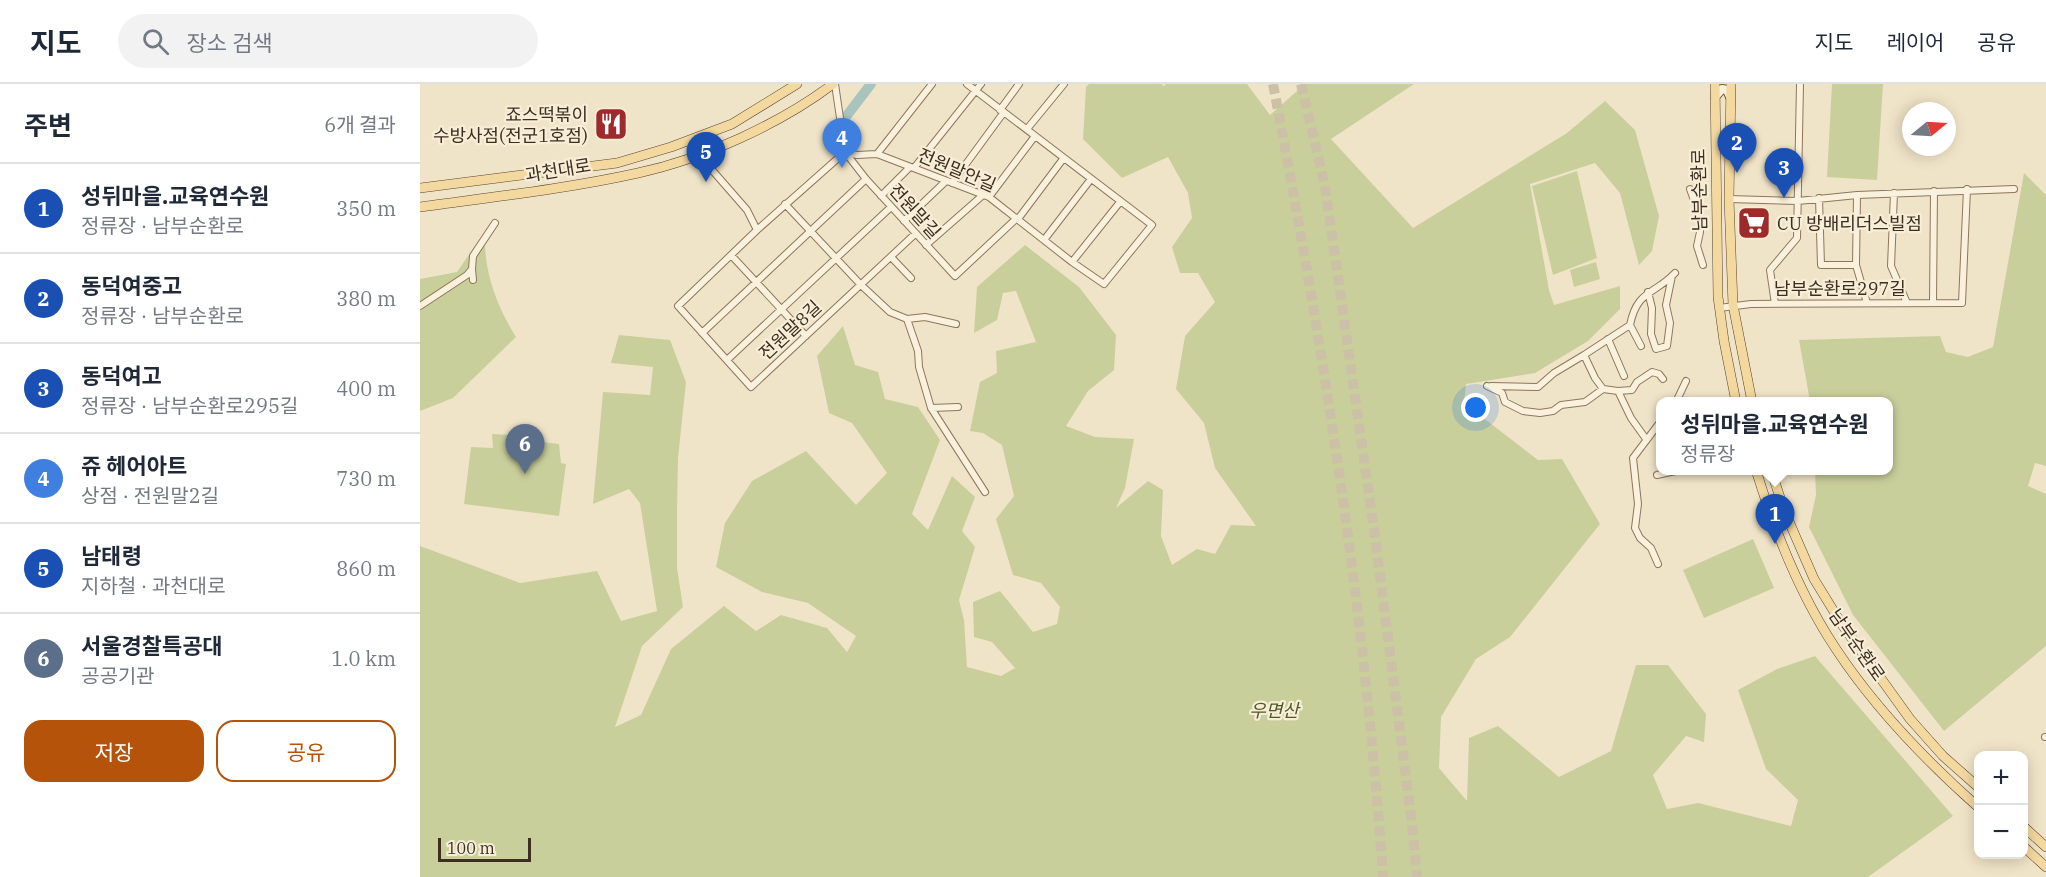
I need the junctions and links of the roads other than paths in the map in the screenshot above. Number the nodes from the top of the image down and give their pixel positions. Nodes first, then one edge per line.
1 (797, 84) edge
2 (834, 84) edge
3 (932, 84) edge
4 (967, 84) edge
5 (981, 84) edge
6 (1019, 84) edge
7 (1064, 84) edge
8 (1715, 84) edge
9 (1731, 84) edge
10 (1800, 84) edge
11 (975, 91) junction
12 (1715, 97) junction
13 (1730, 98) junction
14 (1002, 111) junction
15 (1027, 129) junction
16 (1035, 136) junction
17 (845, 152) junction
18 (877, 154) junction
19 (699, 155) junction
20 (1063, 159) junction
21 (912, 168) junction
22 (501, 178) junction
23 (866, 179) junction
24 (1091, 179) junction
25 (949, 182) junction
26 (420, 188) edge
27 (1690, 189) dead end
28 (1967, 189) junction
29 (2014, 189) dead end
30 (1934, 191) junction
31 (1893, 194) junction
32 (503, 195) junction
33 (1857, 195) junction
34 (881, 196) junction
35 (986, 196) junction
36 (1819, 198) junction
37 (1729, 199) junction
38 (1798, 201) junction
39 (1120, 202) junction
40 (785, 204) junction
41 (420, 207) edge
42 (891, 207) junction
43 (1017, 219) junction
44 (904, 221) junction
45 (495, 223) dead end
46 (757, 230) junction
47 (810, 231) junction
48 (915, 234) junction
49 (1044, 240) junction
50 (926, 245) junction
51 (731, 255) junction
52 (891, 257) junction
53 (836, 259) junction
54 (1072, 262) junction
55 (1703, 265) dead end
56 (1856, 265) junction
57 (472, 269) junction
58 (911, 278) dead end
59 (473, 280) dead end
60 (756, 282) junction
61 (861, 285) junction
62 (1648, 292) junction
63 (1867, 303) junction
64 (1907, 303) junction
65 (1933, 303) junction
66 (1775, 304) junction
67 (1733, 305) junction
68 (420, 306) edge
69 (1719, 308) junction
70 (782, 310) junction
71 (907, 319) junction
72 (956, 324) dead end
73 (1630, 324) junction
74 (702, 333) junction
75 (806, 336) junction
76 (1608, 339) junction
77 (1641, 346) dead end
78 (1584, 356) junction
79 (727, 360) junction
80 (1624, 376) dead end
81 (1663, 379) dead end
82 (1686, 381) dead end
83 (1603, 389) junction
84 (1618, 391) junction
85 (1678, 397) edge
86 (1736, 397) edge
87 (1751, 397) edge
88 (957, 407) dead end
89 (931, 408) junction
90 (1656, 427) edge
91 (1646, 439) junction
92 (1757, 475) edge
93 (1772, 475) edge
94 (985, 492) dead end
95 (1658, 564) dead end
96 (1974, 784) edge
97 (1976, 805) edge
98 (2028, 831) edge
99 (2046, 847) edge
100 (2028, 851) edge
101 (2046, 867) edge

1 - 22 main road, 과천대로
2 - 17 street, 전원말길
2 - 19 main road, 과천대로
3 - 18 street
4 - 11 street
5 - 11 street
6 - 14 street
7 - 15 street
8 - 12 main road, 남부순환로
9 - 13 main road, 남부순환로
10 - 38 street
11 - 14 street
11 - 21 street
12 - 13 main road
12 - 69 main road, 남부순환로
13 - 37 main road, 남부순환로
14 - 15 street
14 - 25 street
15 - 16 street
16 - 20 street
16 - 35 street
17 - 18 street, 전원말안길
17 - 23 street, 전원말길
17 - 40 street
18 - 21 street, 전원말안길
19 - 32 main road, 과천대로
19 - 46 street
20 - 24 street
20 - 43 street
21 - 25 street, 전원말안길
21 - 34 street
22 - 26 main road, 과천대로
22 - 32 main road
23 - 34 street, 전원말길
23 - 47 street
24 - 39 street
24 - 49 street
25 - 35 street, 전원말안길
25 - 44 street
27 - 55 street
28 - 29 street
28 - 30 street
28 - 65 street, 남부순환로297길
30 - 31 street
30 - 65 street
31 - 33 street
31 - 64 street
32 - 41 main road, 과천대로
33 - 36 street
33 - 56 street
34 - 42 street, 전원말길
35 - 43 street, 전원말안길
35 - 50 street
36 - 38 street
36 - 56 street
37 - 38 street
37 - 67 main road, 남부순환로
38 - 66 street
39 - 54 street
39 - 54 street, 전원말안길
40 - 46 street
40 - 47 street
42 - 44 street, 전원말길
42 - 53 street
43 - 49 street, 전원말안길
43 - 50 street, 전원말길
44 - 48 street, 전원말길
45 - 57 street
46 - 51 street
47 - 53 street
47 - 60 street
48 - 50 street, 전원말길
48 - 52 street, 전원말8길
49 - 54 street, 전원말안길
51 - 60 street
51 - 74 street
52 - 58 street
52 - 61 street, 전원말8길
53 - 61 street
53 - 70 street
56 - 63 street
57 - 59 street
57 - 68 street
60 - 70 street
60 - 74 street
61 - 71 street
61 - 75 street, 전원말8길
62 - 62 street
62 - 73 street
63 - 64 street, 남부순환로297길
63 - 66 street, 남부순환로297길
64 - 65 street, 남부순환로297길
66 - 67 street, 남부순환로297길
67 - 69 street, 남부순환로297길
67 - 87 main road, 남부순환로
69 - 86 main road, 남부순환로
70 - 75 street
70 - 79 street
71 - 72 street
71 - 89 street
73 - 76 street
73 - 77 street
74 - 79 street
75 - 79 street, 전원말8길
76 - 78 street
76 - 80 street
78 - 83 street
78 - 83 street
81 - 84 street
82 - 85 street
83 - 84 street
84 - 91 street
88 - 89 street
89 - 94 street
90 - 91 street
91 - 95 street
92 - 97 main road, 남부순환로
93 - 96 main road, 남부순환로
98 - 99 main road
100 - 101 main road

